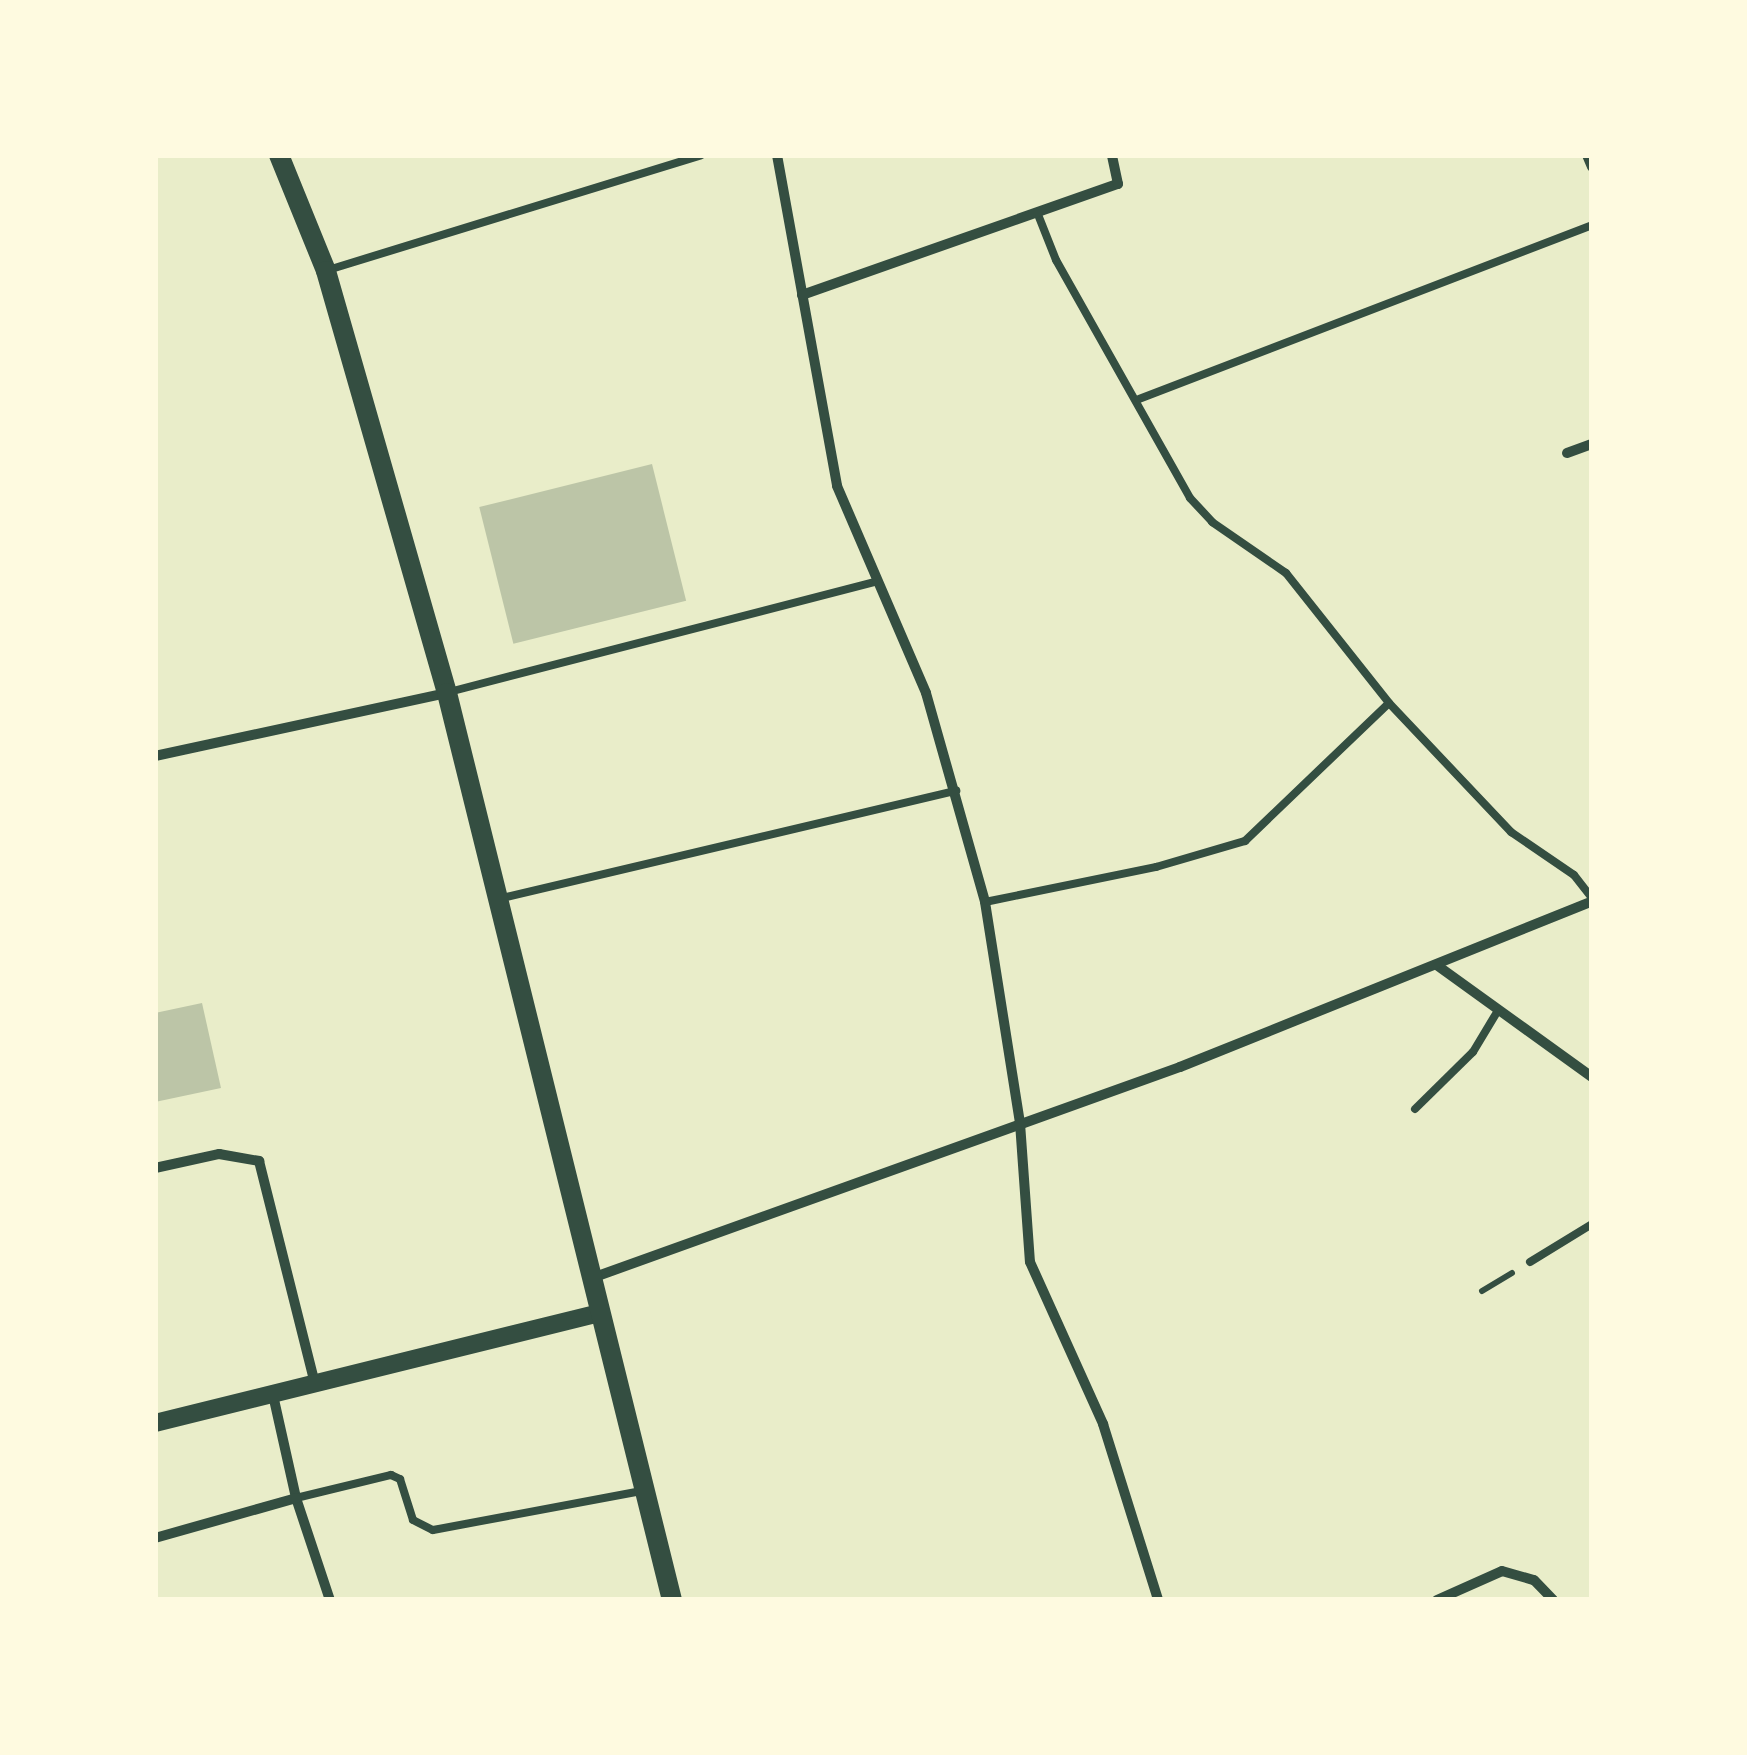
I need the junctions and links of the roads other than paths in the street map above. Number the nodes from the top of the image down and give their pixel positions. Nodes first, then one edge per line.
1 (279, 155) edge
2 (702, 155) edge
3 (777, 155) edge
4 (1112, 155) edge
5 (1588, 155) edge
6 (1592, 167) edge
7 (1037, 212) junction
8 (1592, 225) edge
9 (326, 271) junction
10 (802, 294) junction
11 (1139, 399) junction
12 (1592, 444) edge
13 (1567, 453) dead end
14 (875, 582) junction
15 (446, 694) junction
16 (1389, 703) junction
17 (155, 756) edge
18 (958, 791) junction
19 (498, 899) junction
20 (1592, 900) edge
21 (985, 902) junction
22 (1438, 966) junction
23 (1496, 1012) junction
24 (1592, 1077) edge
25 (1415, 1109) dead end
26 (1020, 1123) junction
27 (155, 1168) edge
28 (1592, 1224) edge
29 (1530, 1262) road end
30 (592, 1278) junction
31 (600, 1313) junction
32 (316, 1386) junction
33 (274, 1395) junction
34 (155, 1423) edge
35 (643, 1490) junction
36 (296, 1498) junction
37 (155, 1538) edge
38 (1440, 1599) edge
39 (330, 1600) edge
40 (672, 1600) edge
41 (1158, 1600) edge
42 (1552, 1600) edge

1 - 9 main road
2 - 9 lane
3 - 10 street
4 - 7 street
5 - 6 street
7 - 10 street
7 - 11 lane
8 - 11 lane
9 - 15 main road
10 - 14 street
11 - 16 lane
12 - 13 street
14 - 15 lane
14 - 18 street
15 - 17 street
15 - 19 main road
16 - 20 lane
16 - 21 lane
18 - 19 lane
18 - 21 street
19 - 30 main road
20 - 22 street
21 - 26 street
22 - 23 street
22 - 26 street
23 - 24 street
23 - 25 lane
26 - 30 street
26 - 41 street
27 - 32 street
28 - 29 lane
30 - 31 main road
31 - 32 street
31 - 35 main road
32 - 33 street
33 - 34 street
33 - 36 street
35 - 36 lane
35 - 40 main road
36 - 37 street
36 - 39 street
38 - 42 street

